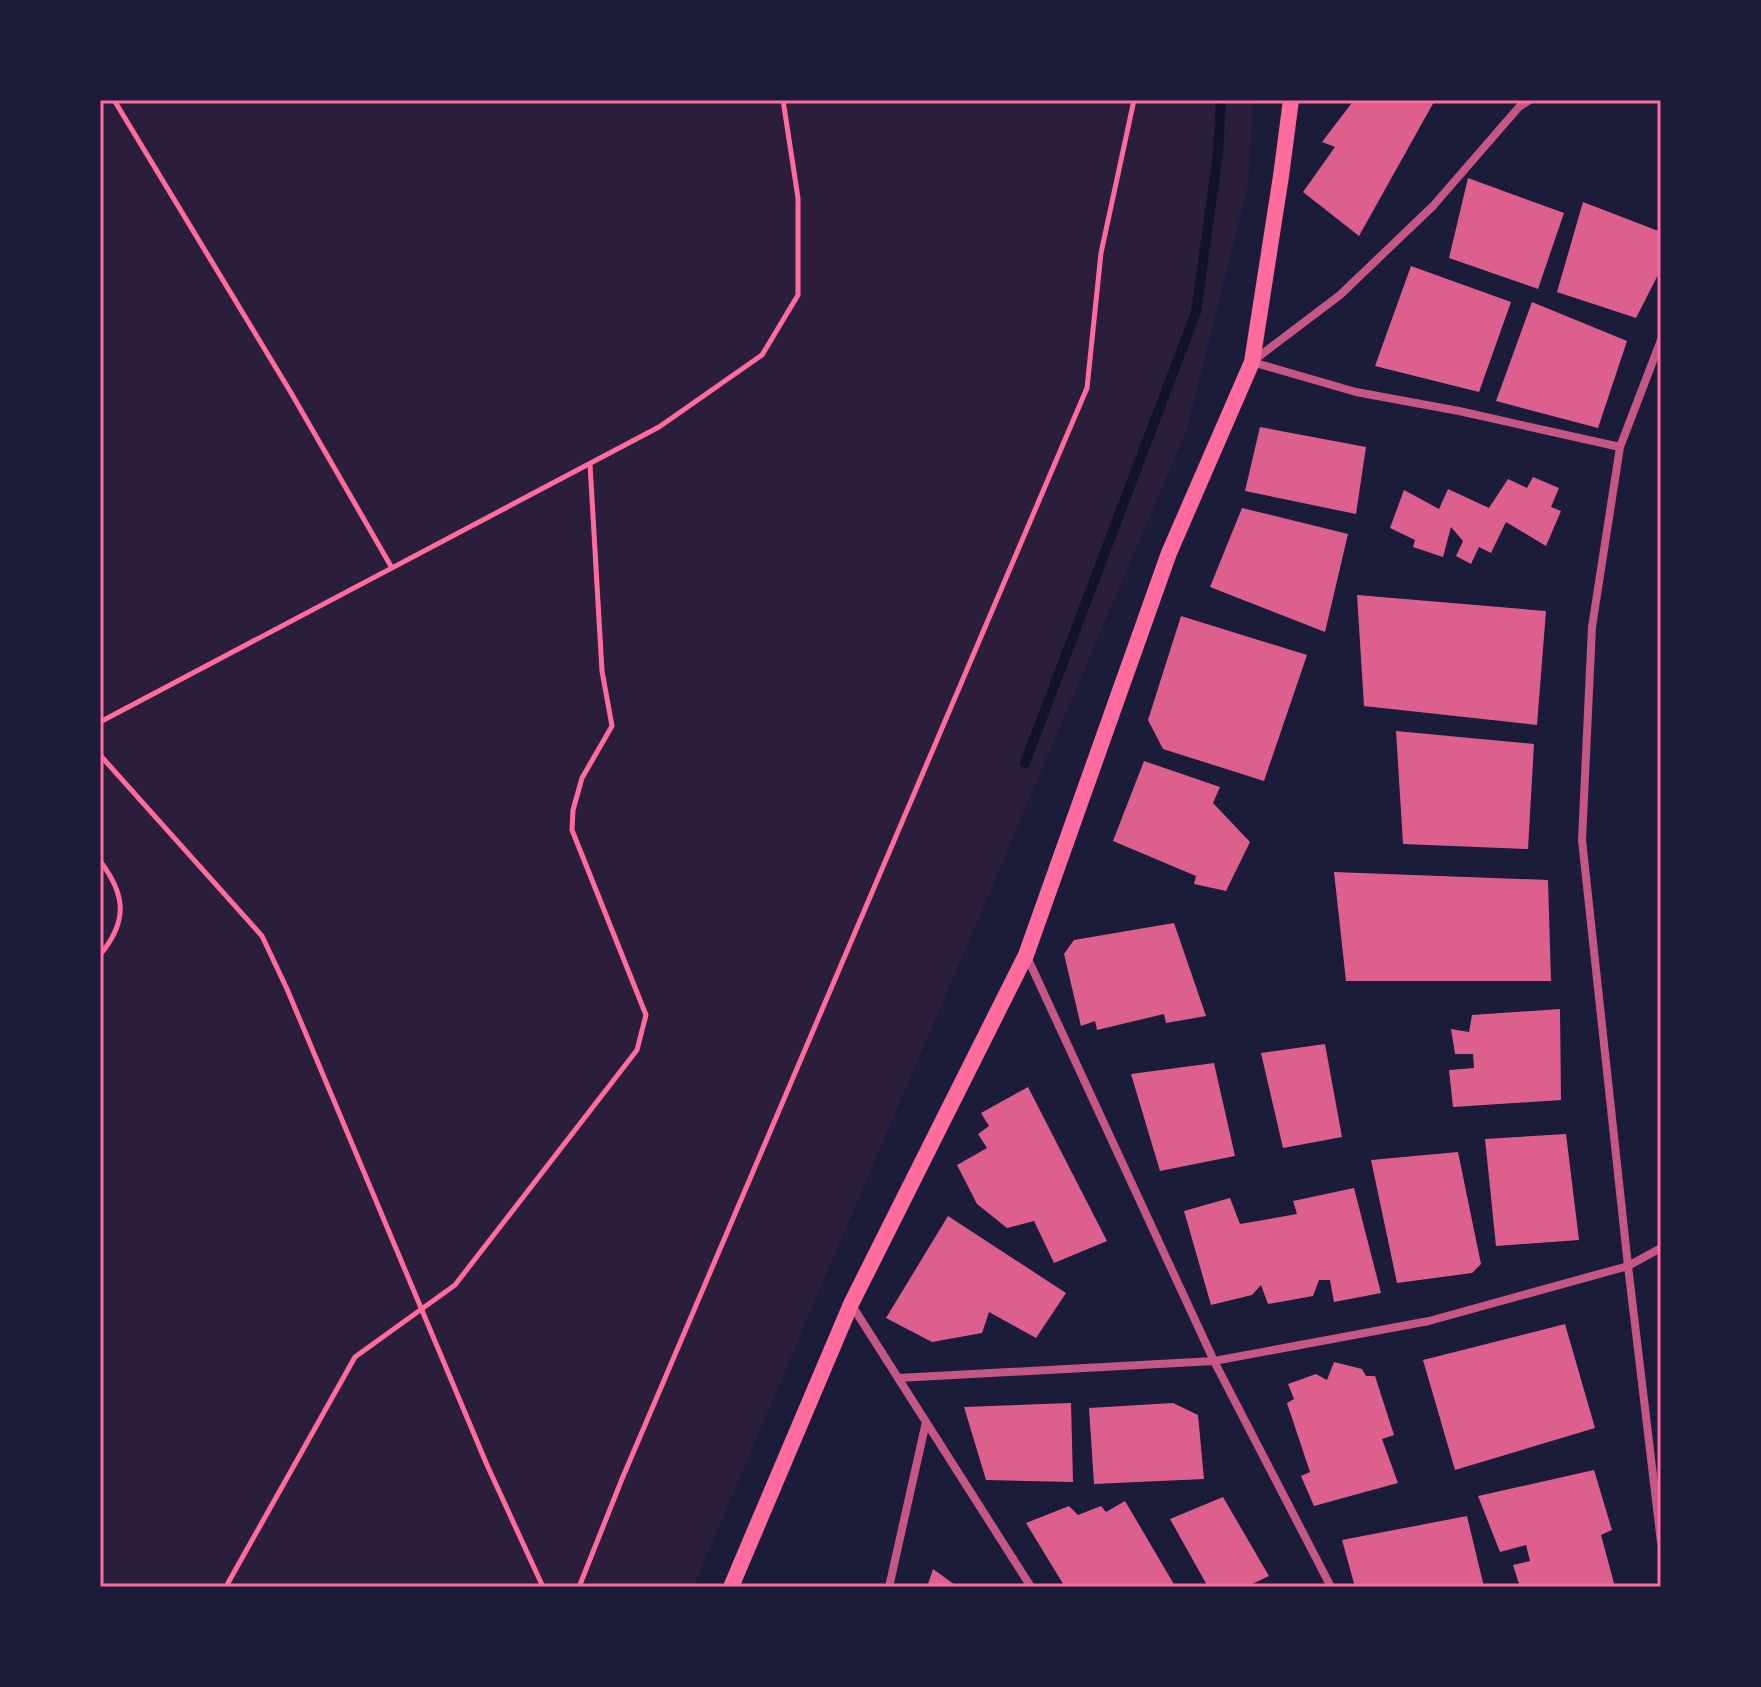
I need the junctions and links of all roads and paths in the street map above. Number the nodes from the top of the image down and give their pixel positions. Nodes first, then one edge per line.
1 (114, 100) edge
2 (783, 100) edge
3 (1134, 100) edge
4 (1291, 100) edge
5 (1530, 100) edge
6 (1661, 340) edge
7 (1252, 362) junction
8 (1620, 447) junction
9 (590, 464) junction
10 (392, 568) junction
11 (100, 722) edge
12 (100, 755) edge
13 (100, 861) edge
14 (100, 955) edge
15 (1026, 955) junction
16 (1661, 1248) edge
17 (1628, 1266) junction
18 (851, 1304) junction
19 (421, 1309) junction
20 (1214, 1361) junction
21 (898, 1378) junction
22 (926, 1422) junction
23 (1660, 1524) edge
24 (1661, 1542) edge
25 (227, 1587) edge
26 (543, 1587) edge
27 (579, 1587) edge
28 (731, 1587) edge
29 (889, 1587) edge
30 (1031, 1587) edge
31 (1331, 1587) edge

1 - 10 path
2 - 9 path
3 - 27 path
4 - 7 main road
5 - 7 street
6 - 8 street
7 - 8 street
7 - 15 main road
8 - 17 street
9 - 10 path
9 - 19 path
10 - 11 path
12 - 19 path
13 - 14 path
15 - 18 main road
15 - 20 street
16 - 17 street
17 - 20 street
17 - 23 street
18 - 21 street
18 - 28 main road
19 - 25 path
19 - 26 path
20 - 21 street
20 - 31 street
21 - 22 street
22 - 29 street
22 - 30 street
23 - 24 street

